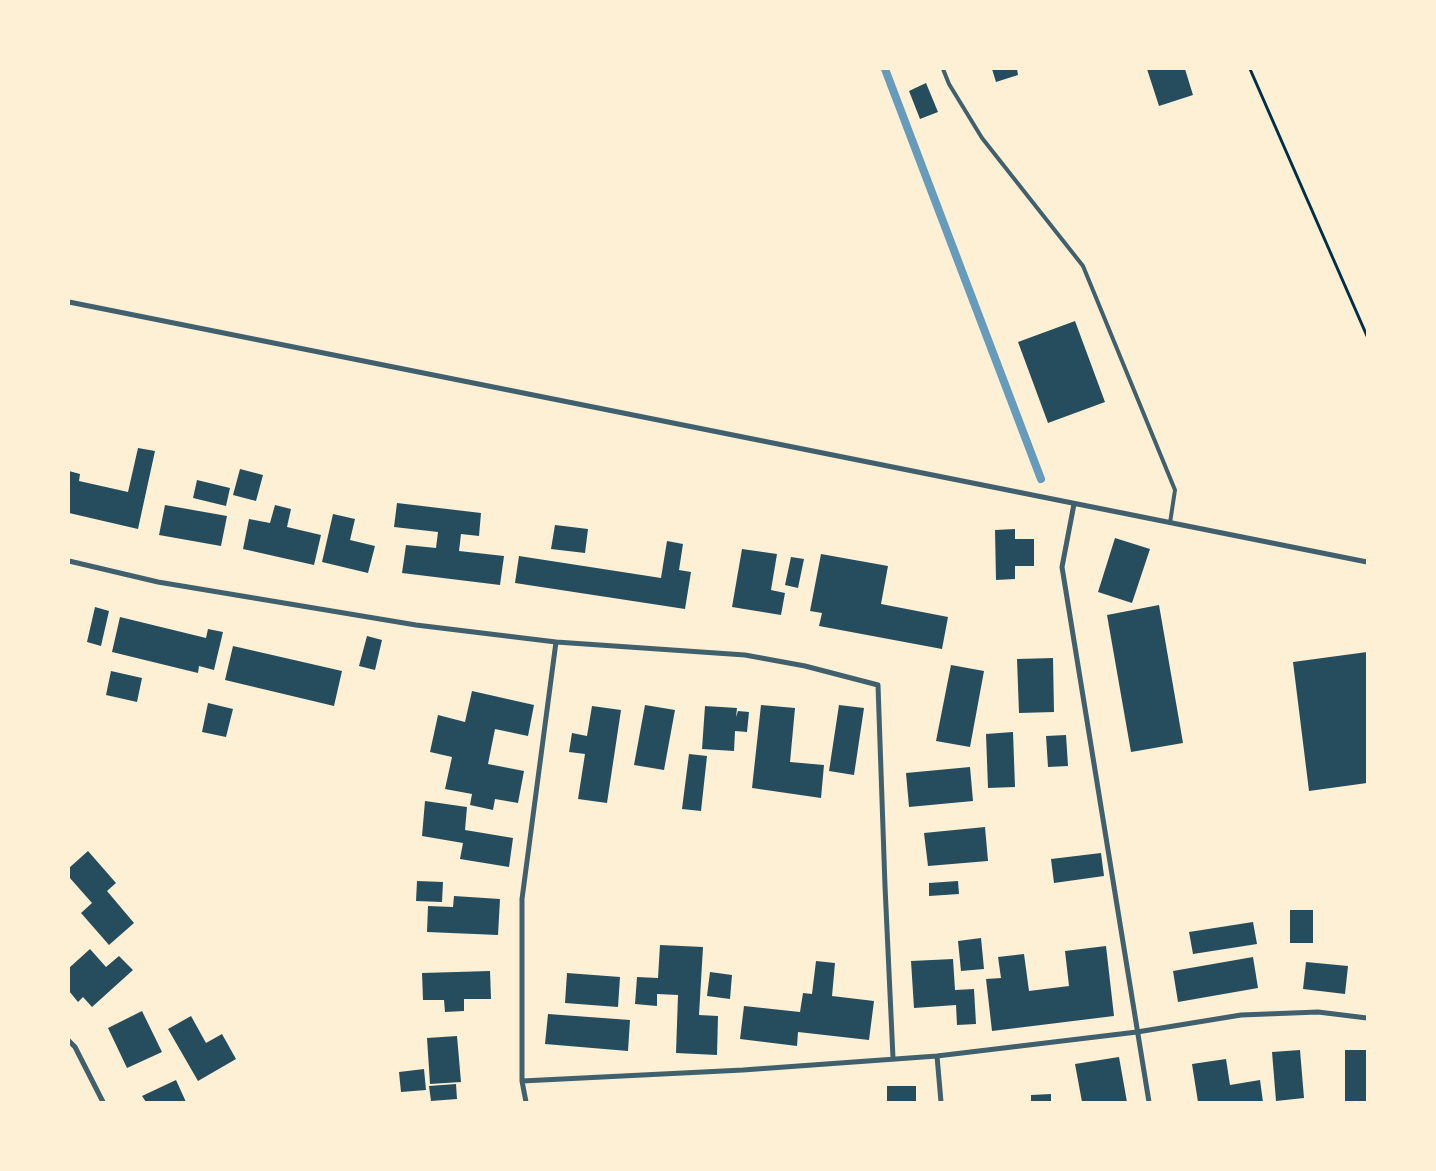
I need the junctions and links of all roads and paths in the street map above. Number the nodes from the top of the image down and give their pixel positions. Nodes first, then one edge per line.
1 (943, 69) edge
2 (1250, 69) edge
3 (69, 302) edge
4 (1367, 336) edge
5 (1074, 504) junction
6 (1170, 523) junction
7 (69, 560) edge
8 (1367, 562) edge
9 (556, 642) junction
10 (1367, 1018) edge
11 (1137, 1032) junction
12 (69, 1040) edge
13 (937, 1056) junction
14 (893, 1058) junction
15 (522, 1081) junction
16 (103, 1102) edge
17 (526, 1102) edge
18 (941, 1102) edge
19 (1150, 1102) edge

1 - 6 lane
2 - 4 path
3 - 5 street
5 - 6 street
5 - 11 street
6 - 8 street
7 - 9 street
9 - 14 street
9 - 15 street
10 - 11 street
11 - 13 street
11 - 19 street
12 - 16 street
13 - 14 street
13 - 18 street
14 - 15 street
15 - 17 street

